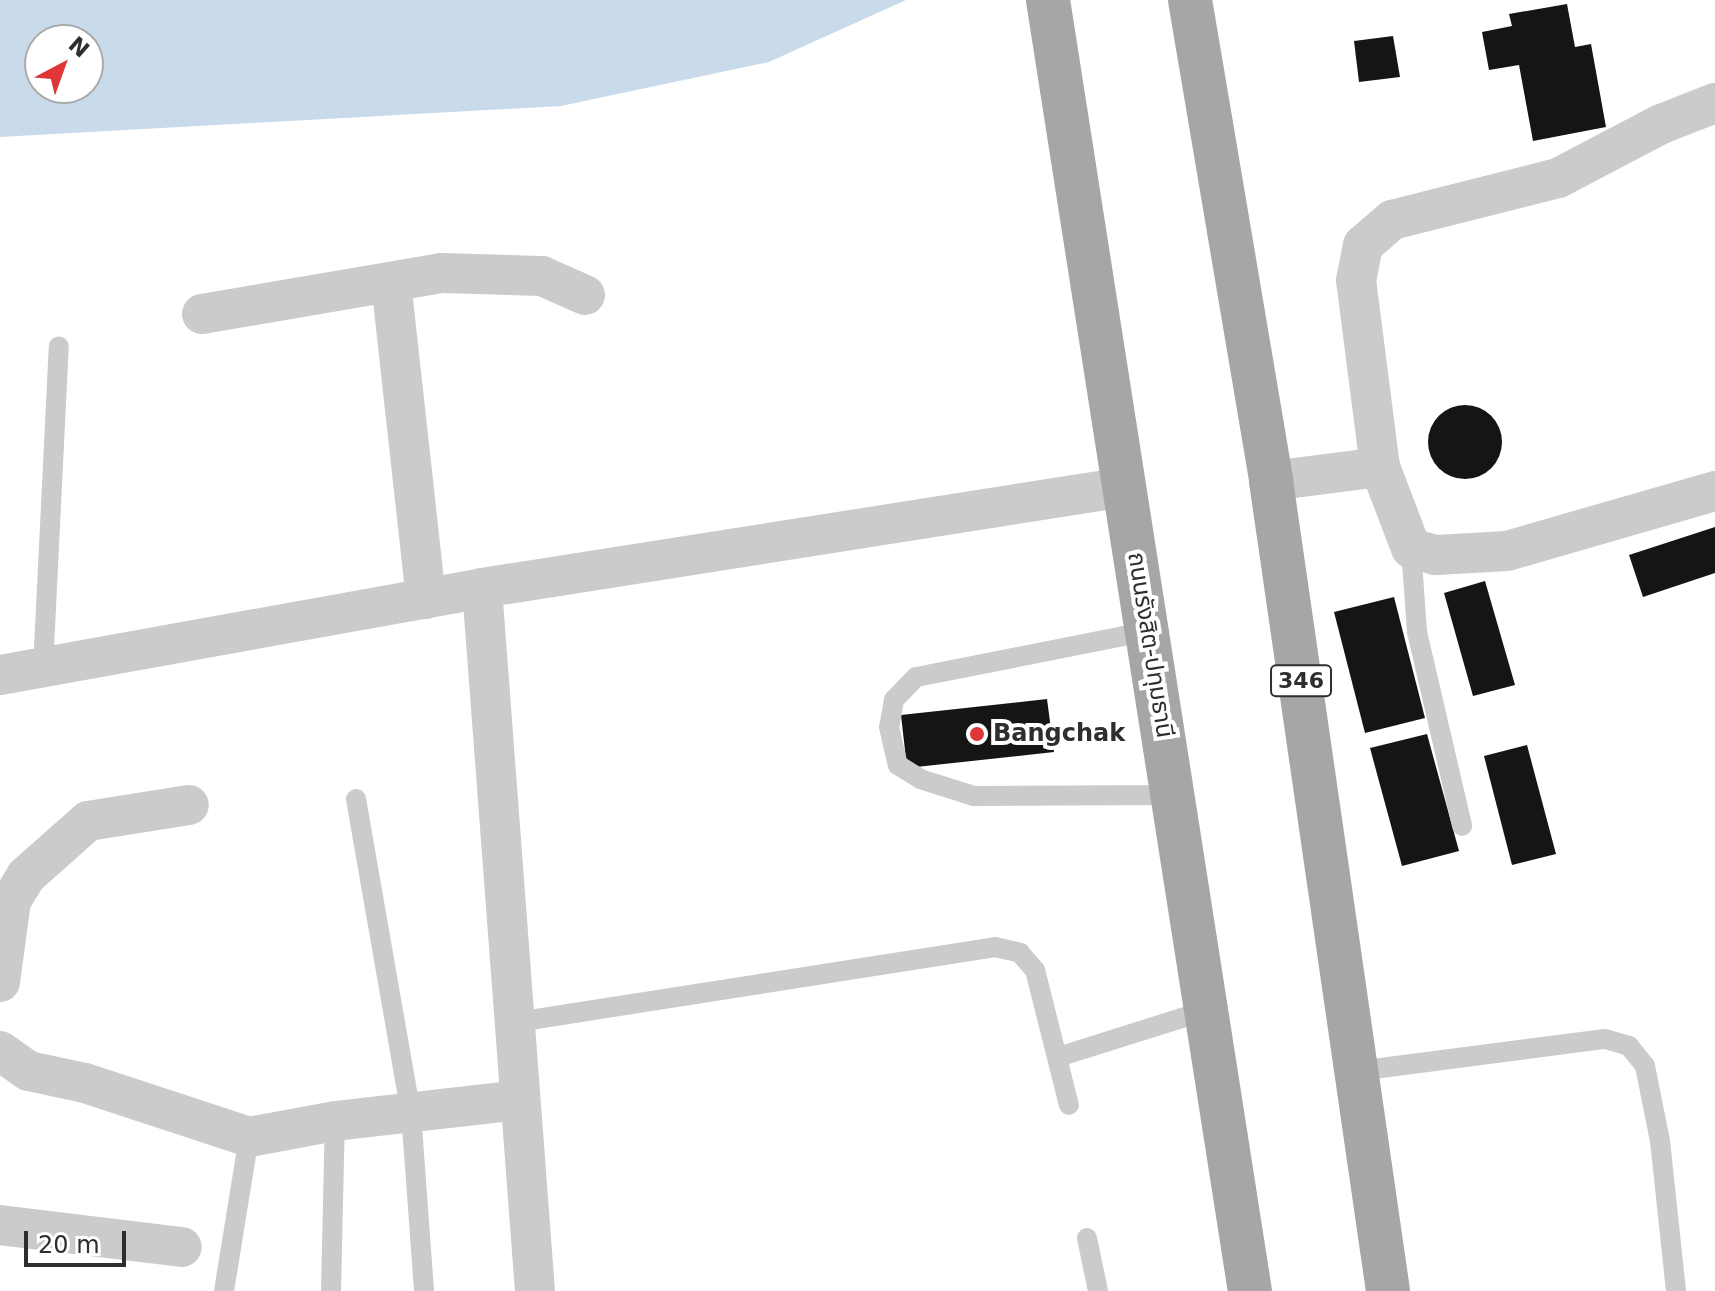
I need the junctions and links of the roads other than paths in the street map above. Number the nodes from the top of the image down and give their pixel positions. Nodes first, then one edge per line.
1 (1048, 0) edge
2 (1190, 0) edge
3 (1715, 103) edge
4 (391, 282) junction
5 (585, 295) dead end
6 (202, 314) dead end
7 (59, 346) dead end
8 (1380, 467) junction
9 (1271, 481) junction
10 (1125, 487) junction
11 (1715, 491) edge
12 (1411, 548) junction
13 (482, 588) junction
14 (426, 599) junction
15 (1149, 631) junction
16 (43, 669) junction
17 (0, 675) edge
18 (1174, 795) junction
19 (356, 799) dead end
20 (189, 805) dead end
21 (1462, 826) dead end
22 (0, 982) edge
23 (1207, 1010) junction
24 (517, 1022) junction
25 (0, 1051) edge
26 (1058, 1057) junction
27 (1358, 1071) junction
28 (520, 1100) junction
29 (1069, 1105) dead end
30 (411, 1113) junction
31 (335, 1121) junction
32 (249, 1137) junction
33 (0, 1225) edge
34 (1087, 1238) dead end
35 (182, 1247) dead end
36 (224, 1291) edge
37 (331, 1291) edge
38 (424, 1291) edge
39 (535, 1291) edge
40 (1098, 1291) edge
41 (1250, 1291) edge
42 (1388, 1291) edge
43 (1676, 1291) edge

1 - 10 main road, ถนนรังสิต-ปทุมธานี
2 - 9 main road, 346
3 - 8 street
4 - 5 street
4 - 6 street
4 - 14 street
7 - 16 lane
8 - 9 street
8 - 12 street
9 - 27 main road, 346
10 - 13 street
10 - 15 main road, ถนนรังสิต-ปทุมธานี
11 - 12 street
12 - 21 lane
13 - 14 street
13 - 24 street
14 - 16 street
15 - 18 main road, ถนนรังสิต-ปทุมธานี
15 - 18 lane
16 - 17 street
18 - 23 main road, ถนนรังสิต-ปทุมธานี
19 - 30 lane
20 - 22 street
23 - 26 lane
23 - 41 main road, ถนนรังสิต-ปทุมธานี
24 - 26 lane
24 - 28 street
25 - 32 street
26 - 29 lane
27 - 42 main road, 346
27 - 43 lane
28 - 30 street
28 - 39 street
30 - 31 street
30 - 38 lane
31 - 32 street
31 - 37 lane
32 - 36 lane
33 - 35 street
34 - 40 lane

